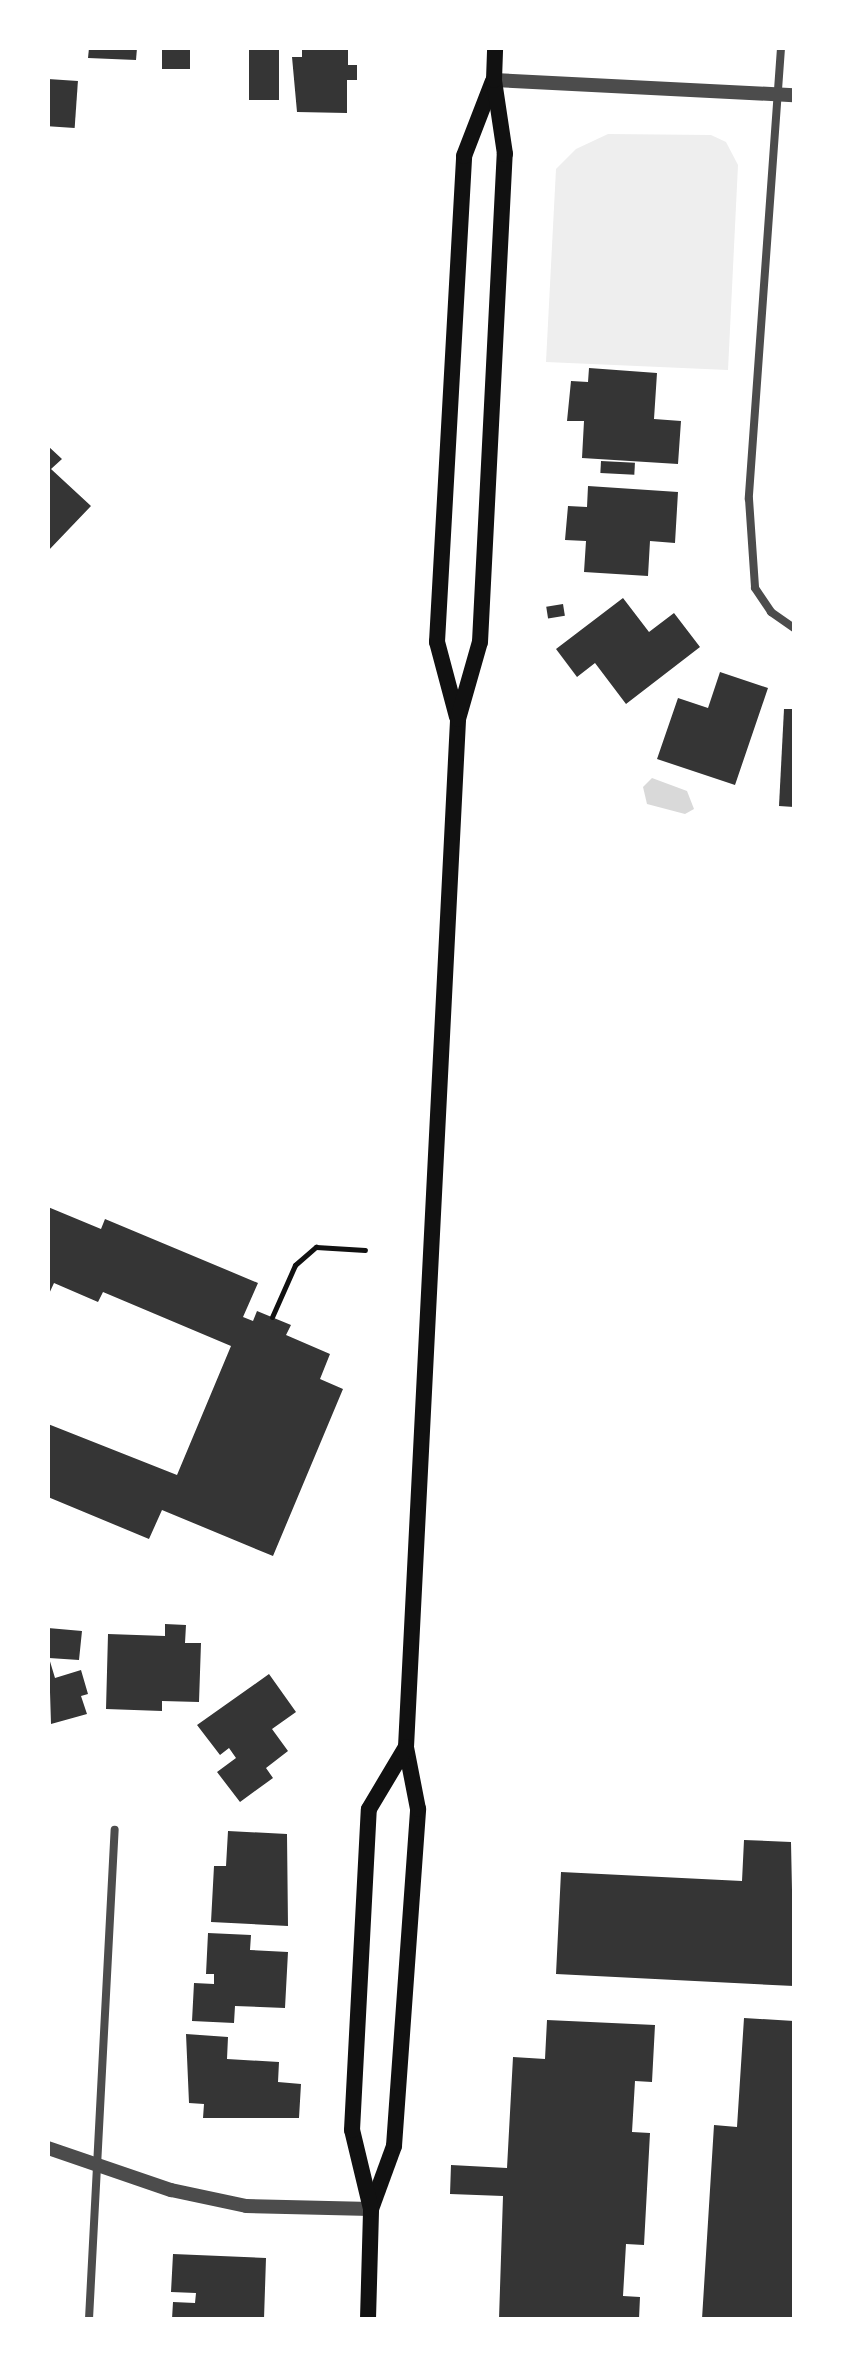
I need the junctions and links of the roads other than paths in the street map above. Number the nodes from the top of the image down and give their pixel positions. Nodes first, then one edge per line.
1 (495, 48) edge
2 (781, 48) edge
3 (494, 80) junction
4 (778, 95) junction
5 (794, 95) edge
6 (794, 628) edge
7 (458, 719) junction
8 (406, 1747) junction
9 (115, 1830) dead end
10 (48, 2148) edge
11 (97, 2166) junction
12 (371, 2209) junction
13 (89, 2319) edge
14 (368, 2319) edge

1 - 3 main road
2 - 4 street
3 - 4 street
3 - 7 main road
3 - 7 main road
4 - 5 street
4 - 6 street
7 - 8 main road
8 - 12 main road
8 - 12 main road
9 - 11 street
10 - 11 street
11 - 12 street
11 - 13 street
12 - 14 main road

